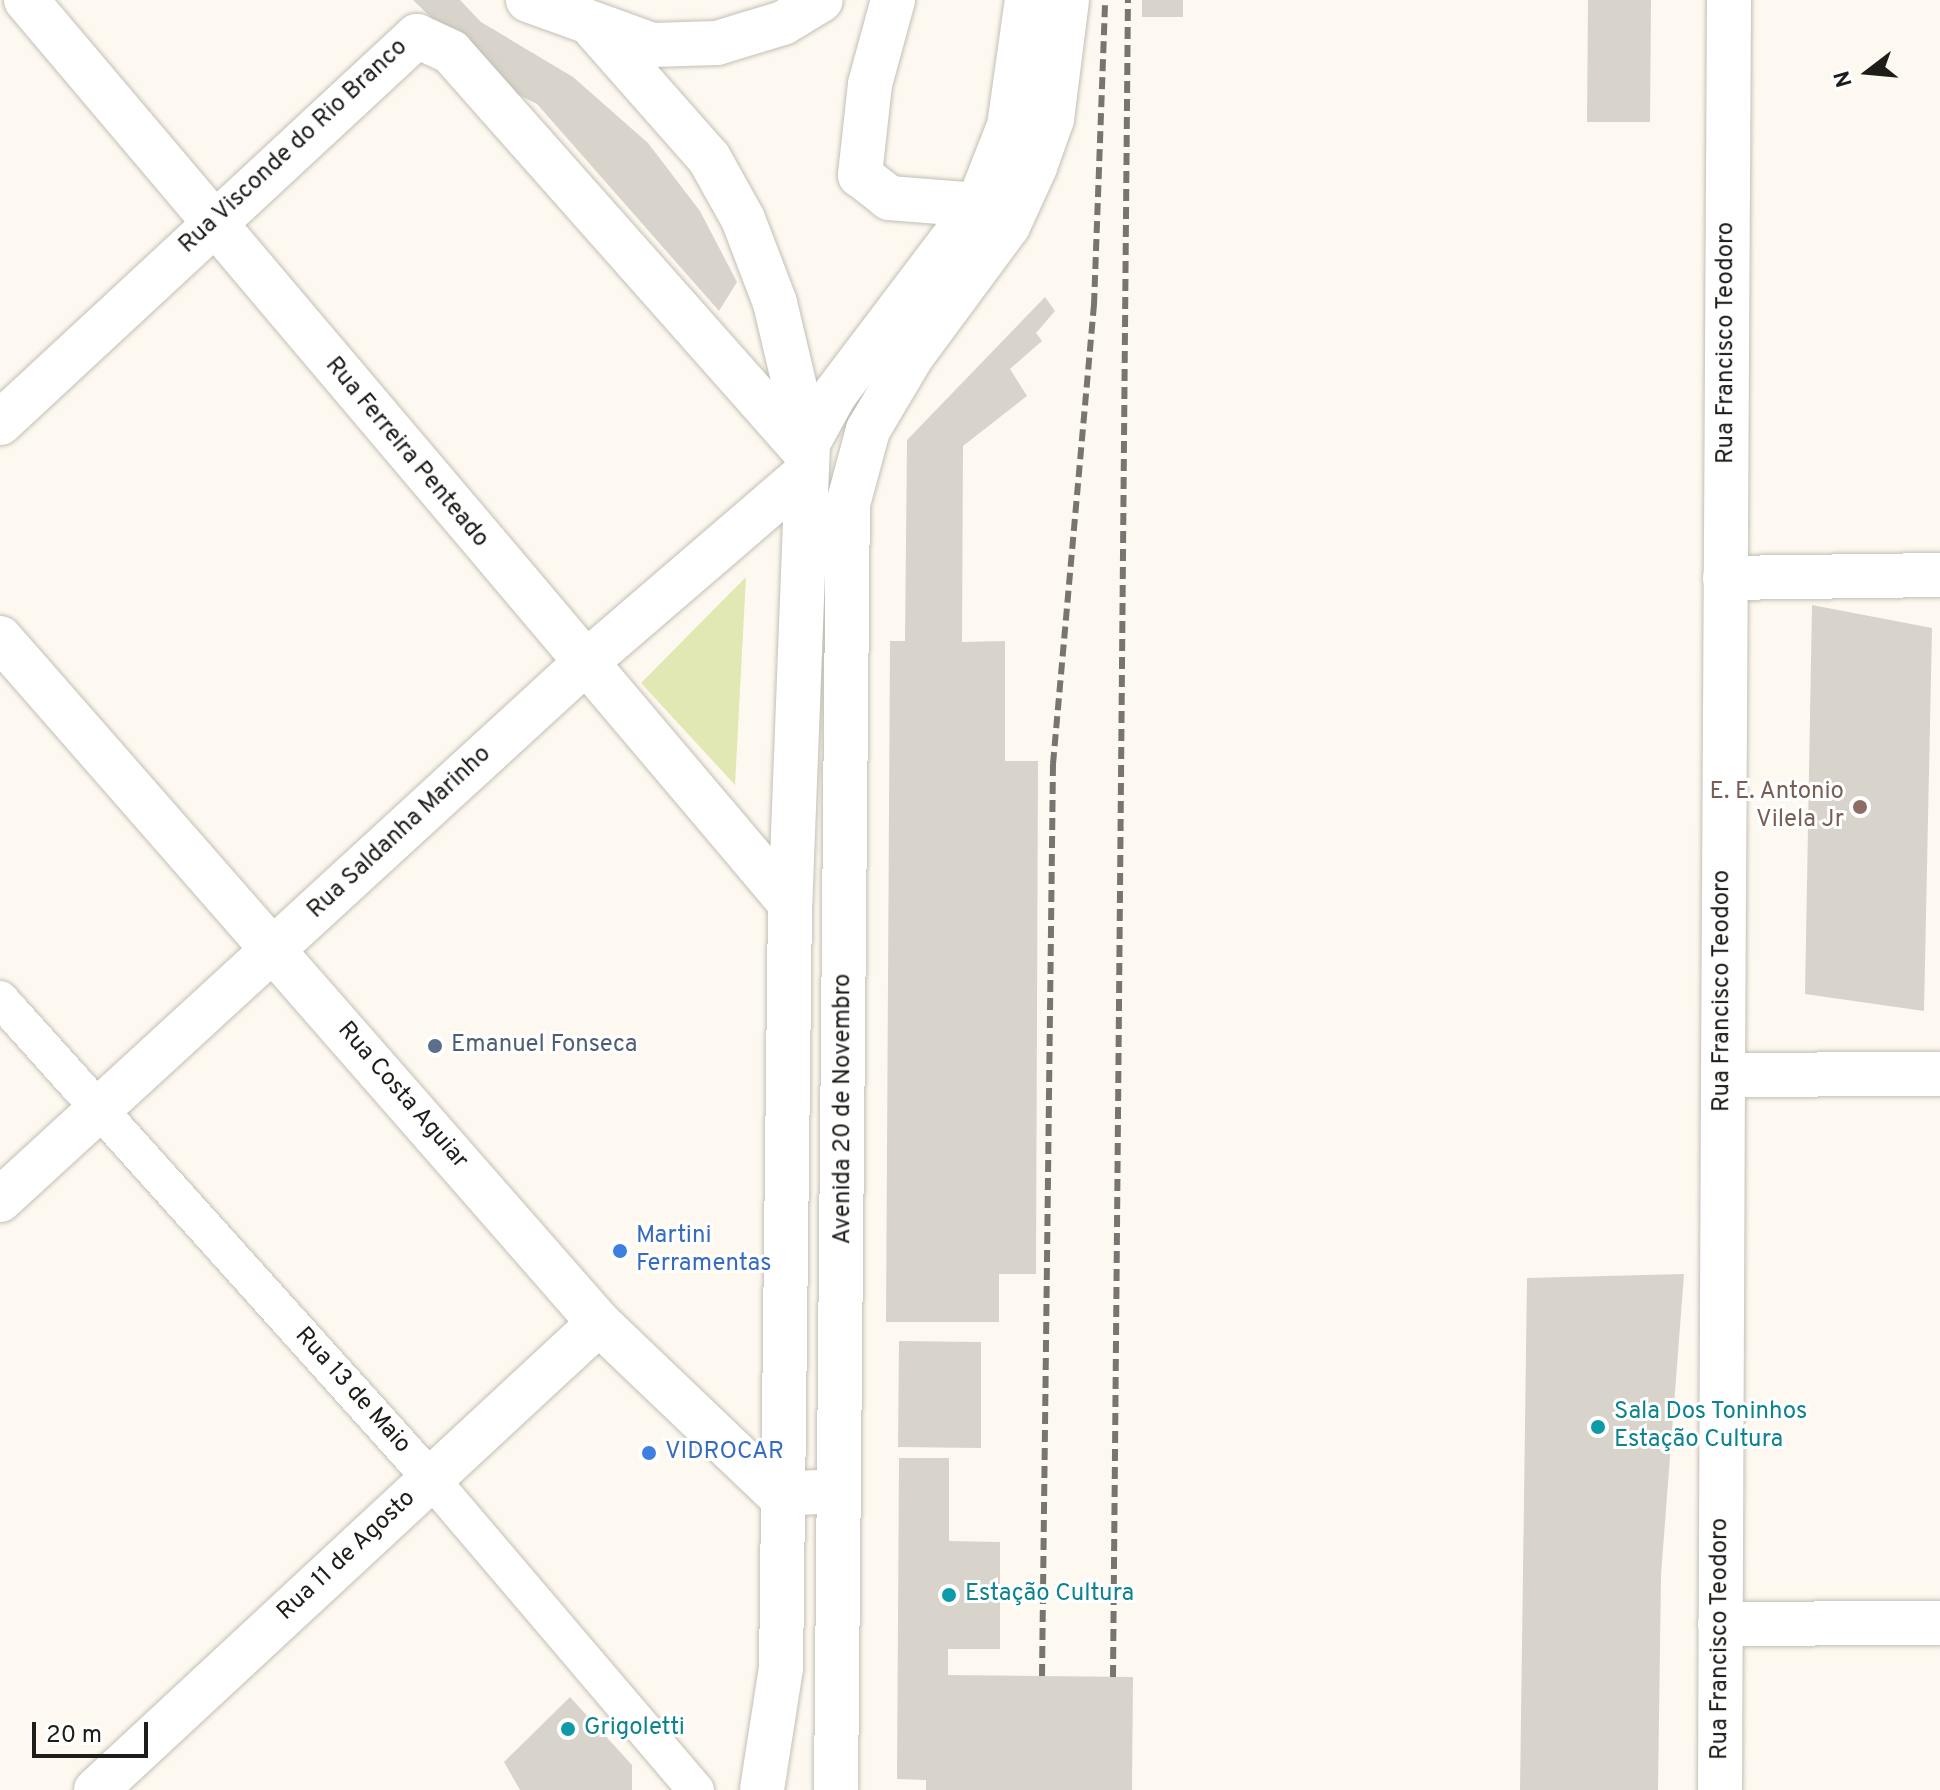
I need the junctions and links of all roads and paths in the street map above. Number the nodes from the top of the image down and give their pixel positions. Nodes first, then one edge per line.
1 (26, 0) edge
2 (528, 0) edge
3 (821, 0) edge
4 (893, 0) edge
5 (1027, 0) edge
6 (1067, 0) edge
7 (1729, 0) edge
8 (596, 30) junction
9 (978, 205) junction
10 (212, 222) junction
11 (0, 423) edge
12 (807, 456) junction
13 (1940, 575) edge
14 (1725, 578) junction
15 (0, 638) edge
16 (584, 664) junction
17 (790, 903) junction
18 (273, 949) junction
19 (0, 999) edge
20 (1940, 1074) edge
21 (1723, 1075) junction
22 (98, 1110) junction
23 (0, 1200) edge
24 (599, 1323) junction
25 (431, 1479) junction
26 (839, 1491) junction
27 (778, 1494) junction
28 (1940, 1623) edge
29 (1720, 1624) junction
30 (96, 1790) edge
31 (696, 1790) edge
32 (762, 1790) edge
33 (836, 1790) edge
34 (1720, 1790) edge

1 - 10 street, Rua Ferreira Penteado
2 - 8 street
3 - 8 street
4 - 9 street
5 - 9 street
6 - 26 street, Avenida 20 de Novembro
7 - 14 street, Rua Francisco Teodoro
8 - 12 street
9 - 12 street
10 - 11 street, Rua Visconde do Rio Branco
10 - 12 street, Rua Visconde do Rio Branco
10 - 16 street, Rua Ferreira Penteado
12 - 16 street, Rua Saldanha Marinho
12 - 17 street
13 - 14 street
14 - 21 street, Rua Francisco Teodoro
15 - 18 street, Rua Costa Aguiar
16 - 17 street, Rua Ferreira Penteado
16 - 18 street, Rua Saldanha Marinho
17 - 27 street
18 - 22 street, Rua Saldanha Marinho
18 - 24 street, Rua Costa Aguiar
19 - 22 street, Rua 13 de Maio
20 - 21 street
21 - 29 street, Rua Francisco Teodoro
22 - 23 street, Rua Saldanha Marinho
22 - 25 street, Rua 13 de Maio
24 - 25 street, Rua 11 de Agosto
24 - 27 street, Rua Costa Aguiar
25 - 30 street, Rua 11 de Agosto
25 - 31 street, Rua 13 de Maio
26 - 27 street
26 - 33 street, Avenida 20 de Novembro
27 - 32 street
28 - 29 street
29 - 34 street, Rua Francisco Teodoro

